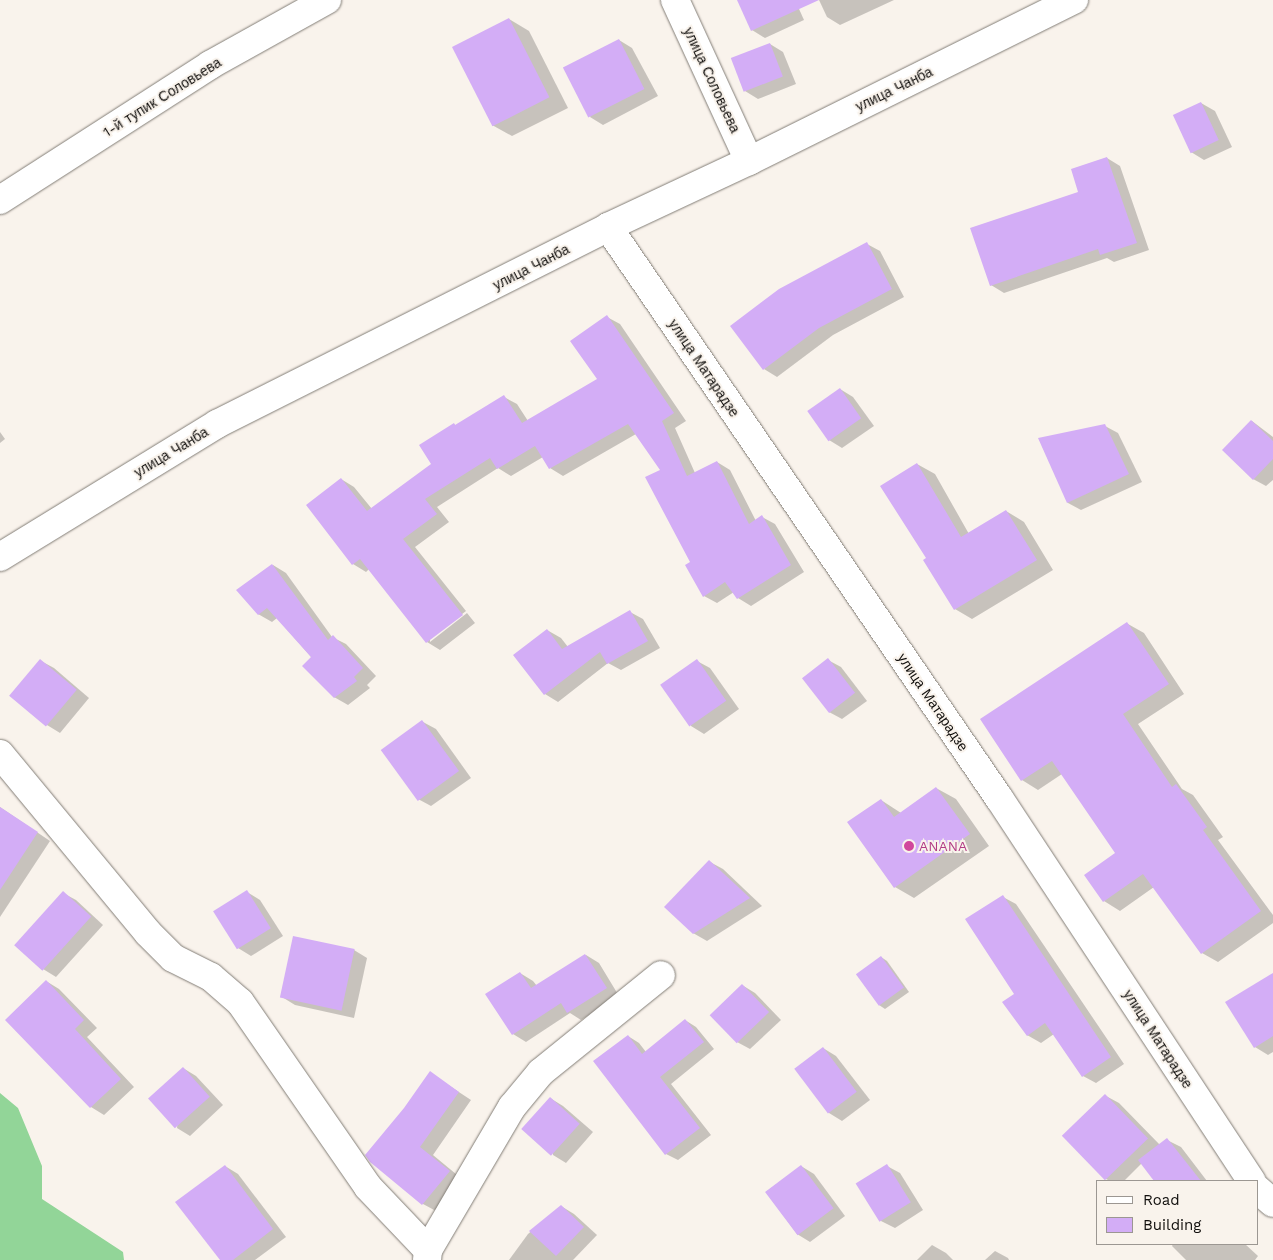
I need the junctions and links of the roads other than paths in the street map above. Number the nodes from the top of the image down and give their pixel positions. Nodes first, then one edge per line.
1 (327, 0) edge
2 (675, 0) edge
3 (1074, 0) edge
4 (749, 160) junction
5 (0, 200) edge
6 (608, 227) junction
7 (0, 557) edge
8 (0, 754) edge
9 (661, 975) dead end
10 (1251, 1180) edge
11 (1258, 1190) edge
12 (1273, 1203) edge
13 (428, 1255) edge

1 - 5 street, 1-й тупик Соловьева
2 - 4 street, улица Соловьева
3 - 4 street, улица Чанба
4 - 6 street, улица Чанба
6 - 7 street, улица Чанба
6 - 10 street, улица Матарадзе
8 - 13 street
9 - 13 street
11 - 12 street

